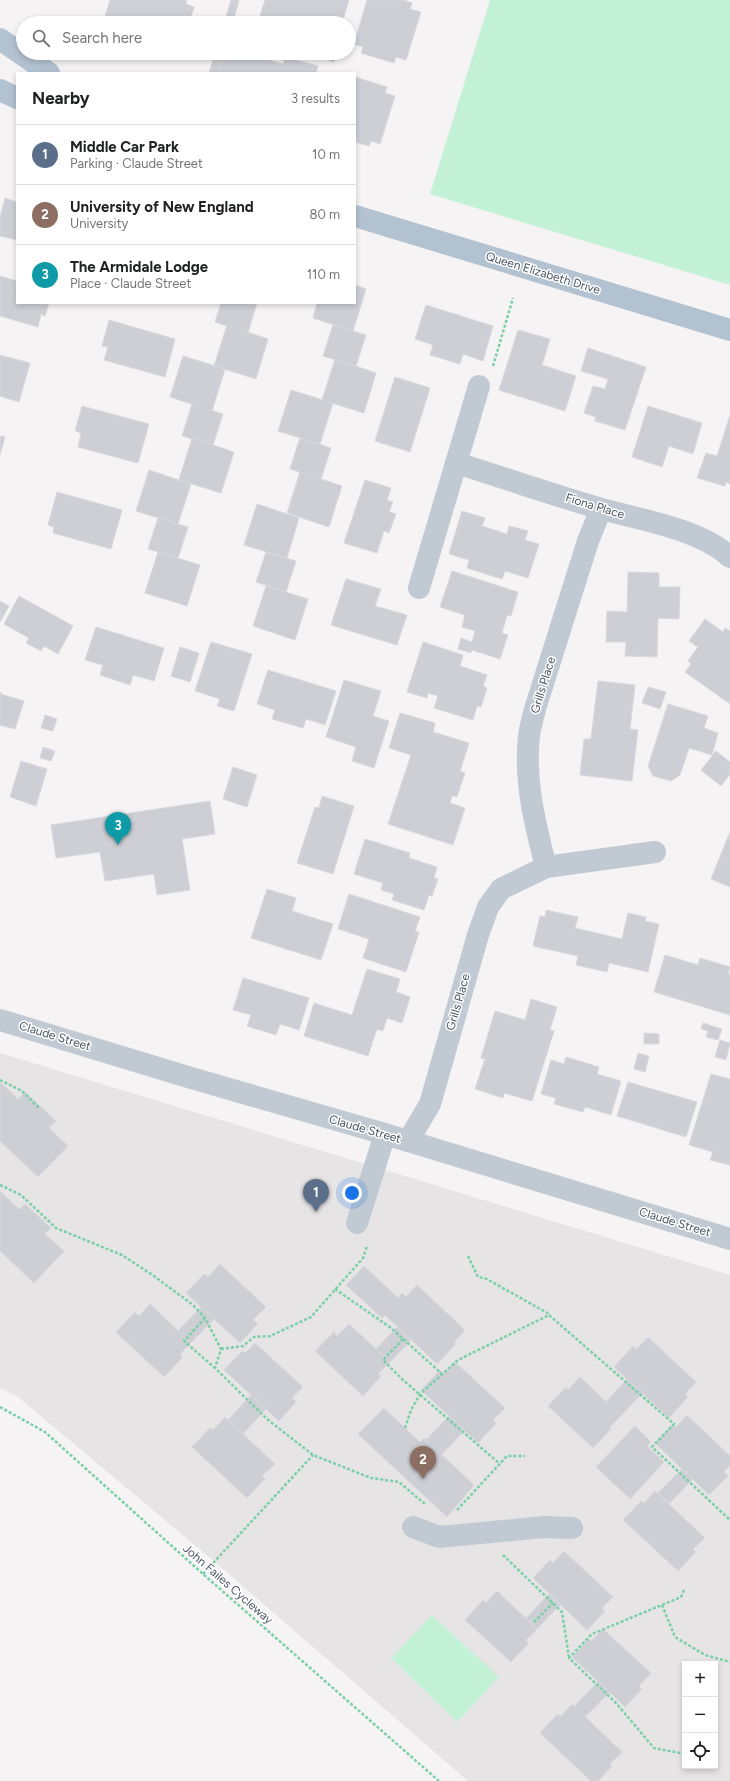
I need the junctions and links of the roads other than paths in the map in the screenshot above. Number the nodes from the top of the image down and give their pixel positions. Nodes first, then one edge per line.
1 (0, 39) edge
2 (16, 50) edge
3 (30, 60) edge
4 (48, 72) edge
5 (0, 90) edge
6 (16, 98) edge
7 (356, 216) edge
8 (730, 330) edge
9 (478, 386) road end
10 (456, 463) junction
11 (601, 509) junction
12 (730, 557) edge
13 (419, 588) dead end
14 (655, 852) dead end
15 (546, 867) junction
16 (0, 1020) edge
17 (385, 1134) junction
18 (408, 1141) junction
19 (363, 1231) road end
20 (730, 1239) edge
21 (413, 1527) dead end
22 (572, 1528) dead end

1 - 2 main road
3 - 4 main road
5 - 6 main road
7 - 8 main road, Queen Elizabeth Drive
9 - 10 street
10 - 11 street, Fiona Place
10 - 13 street
11 - 12 street, Fiona Place
11 - 15 street, Grills Place
14 - 15 street, Grills Place
15 - 18 street, Grills Place
16 - 17 street, Claude Street
17 - 18 street, Claude Street
17 - 19 street
18 - 20 street, Claude Street
21 - 22 street

